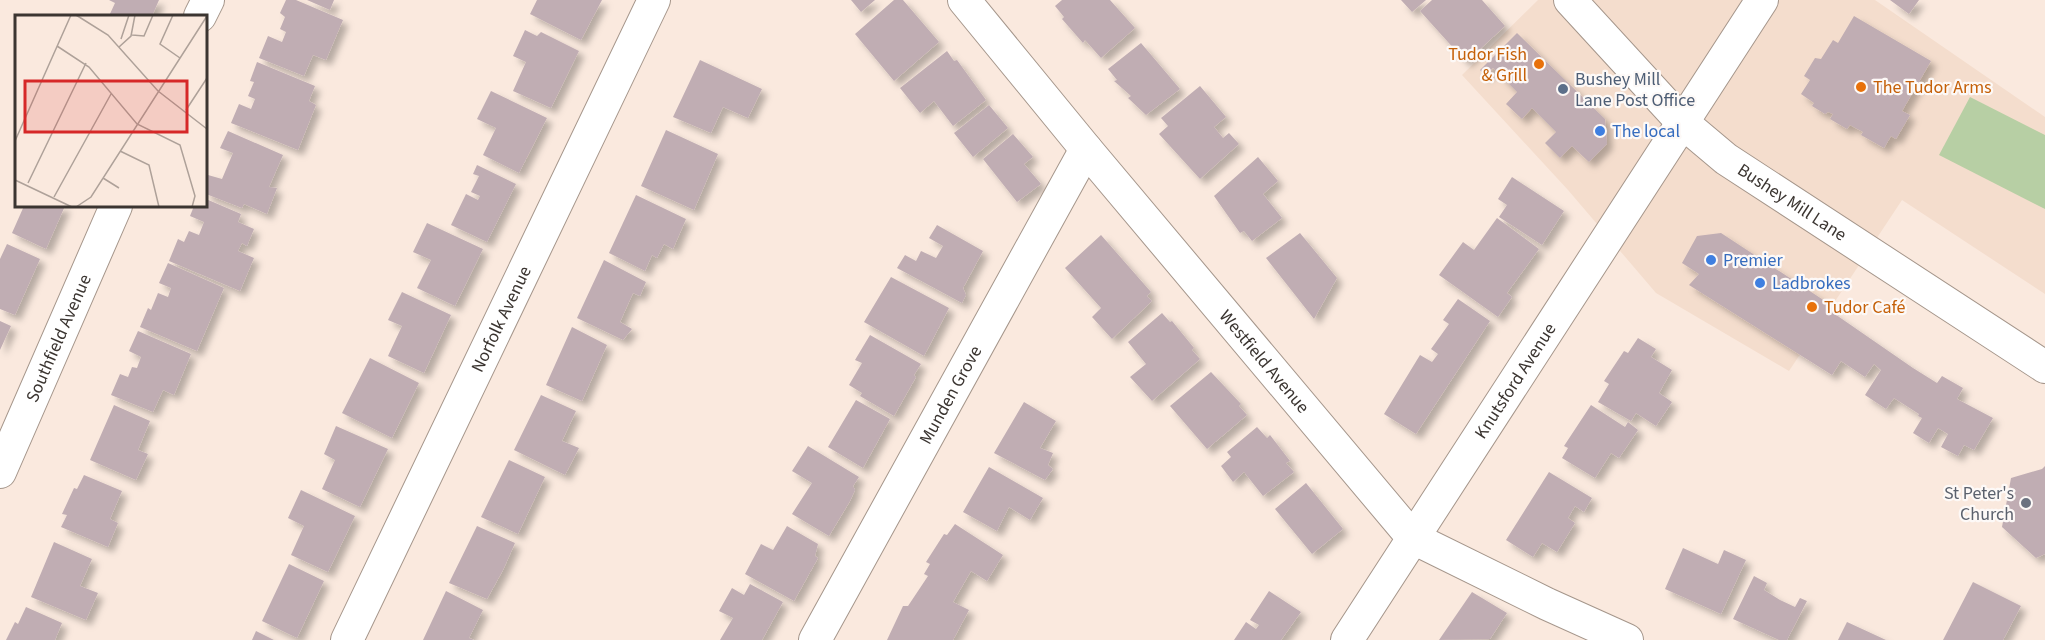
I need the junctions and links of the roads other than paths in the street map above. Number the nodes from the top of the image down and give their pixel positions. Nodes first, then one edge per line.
1 (208, 0) edge
2 (654, 0) edge
3 (964, 0) edge
4 (1570, 0) edge
5 (1762, 0) edge
6 (200, 15) edge
7 (1682, 122) junction
8 (1086, 149) junction
9 (116, 207) edge
10 (2041, 355) edge
11 (0, 472) edge
12 (1413, 538) junction
13 (348, 640) edge
14 (815, 640) edge
15 (1347, 640) edge
16 (1627, 640) edge

1 - 6 street
2 - 13 street, Norfolk Avenue
3 - 8 street, Westfield Avenue
4 - 7 street, Bushey Mill Lane
5 - 7 street, Knutsford Avenue
7 - 10 street, Bushey Mill Lane
7 - 12 street, Knutsford Avenue
8 - 12 street, Westfield Avenue
8 - 14 street, Munden Grove
9 - 11 street, Southfield Avenue
12 - 15 street, Knutsford Avenue
12 - 16 street, Westfield Avenue

